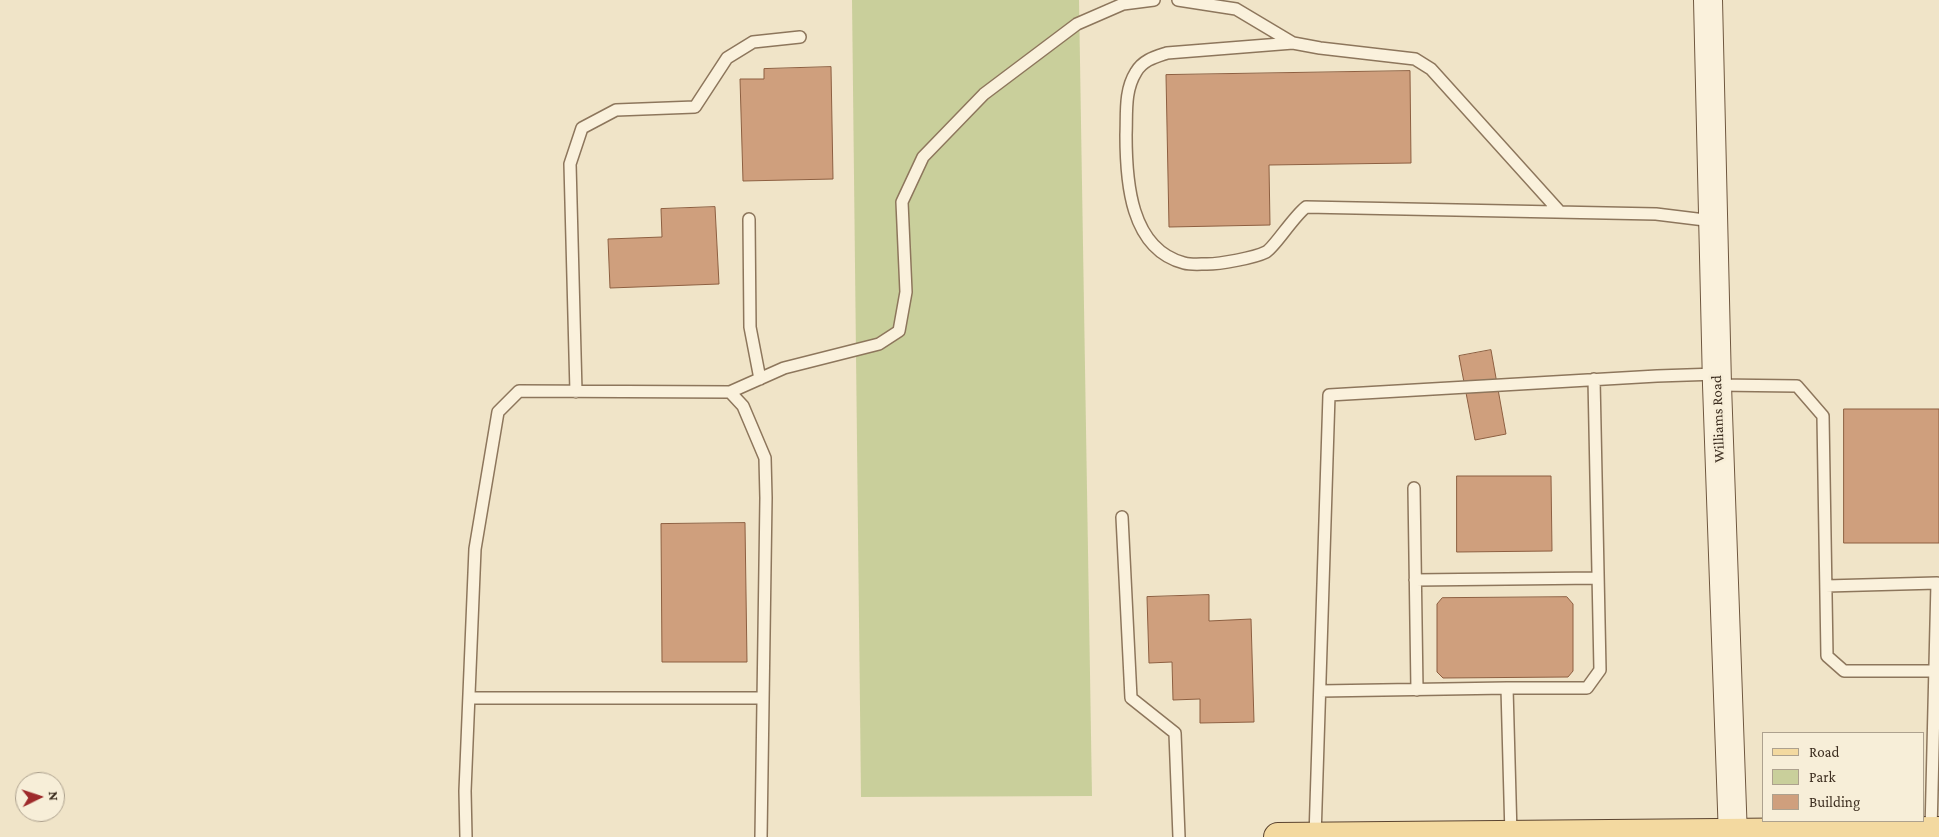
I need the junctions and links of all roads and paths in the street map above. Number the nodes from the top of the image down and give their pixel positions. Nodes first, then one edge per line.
1 (1154, 0) edge
2 (1178, 0) edge
3 (1708, 0) edge
4 (800, 37) dead end
5 (1293, 43) junction
6 (1560, 212) junction
7 (749, 219) dead end
8 (1713, 221) junction
9 (760, 379) junction
10 (1594, 379) junction
11 (1717, 380) junction
12 (576, 392) junction
13 (730, 392) junction
14 (1414, 488) dead end
15 (1122, 517) dead end
16 (1598, 578) junction
17 (1415, 580) junction
18 (1826, 586) junction
19 (1935, 671) junction
20 (1507, 688) junction
21 (1417, 690) junction
22 (1320, 691) junction
23 (469, 698) junction
24 (762, 698) junction
25 (1935, 831) edge
26 (1511, 834) junction
27 (1733, 835) edge
28 (1316, 836) edge
29 (466, 837) edge
30 (761, 837) edge
31 (1179, 837) edge
32 (1278, 837) edge

1 - 9 lane
2 - 5 lane
3 - 8 main road, Williams Road
4 - 12 lane
5 - 6 lane
5 - 6 lane
6 - 8 lane
7 - 9 lane
8 - 11 main road, Williams Road
9 - 13 lane
10 - 11 lane
10 - 16 lane
10 - 22 lane
11 - 18 lane
11 - 27 main road, Williams Road
12 - 13 lane
12 - 23 lane
13 - 24 lane
14 - 17 lane
15 - 31 lane
16 - 17 lane
16 - 20 lane
17 - 21 lane
18 - 19 lane
18 - 19 lane
19 - 25 lane
20 - 21 lane
20 - 26 lane
21 - 22 lane
22 - 28 lane
23 - 24 lane
23 - 29 lane
24 - 30 lane
25 - 27 main road
26 - 27 main road
26 - 28 main road
28 - 32 main road

